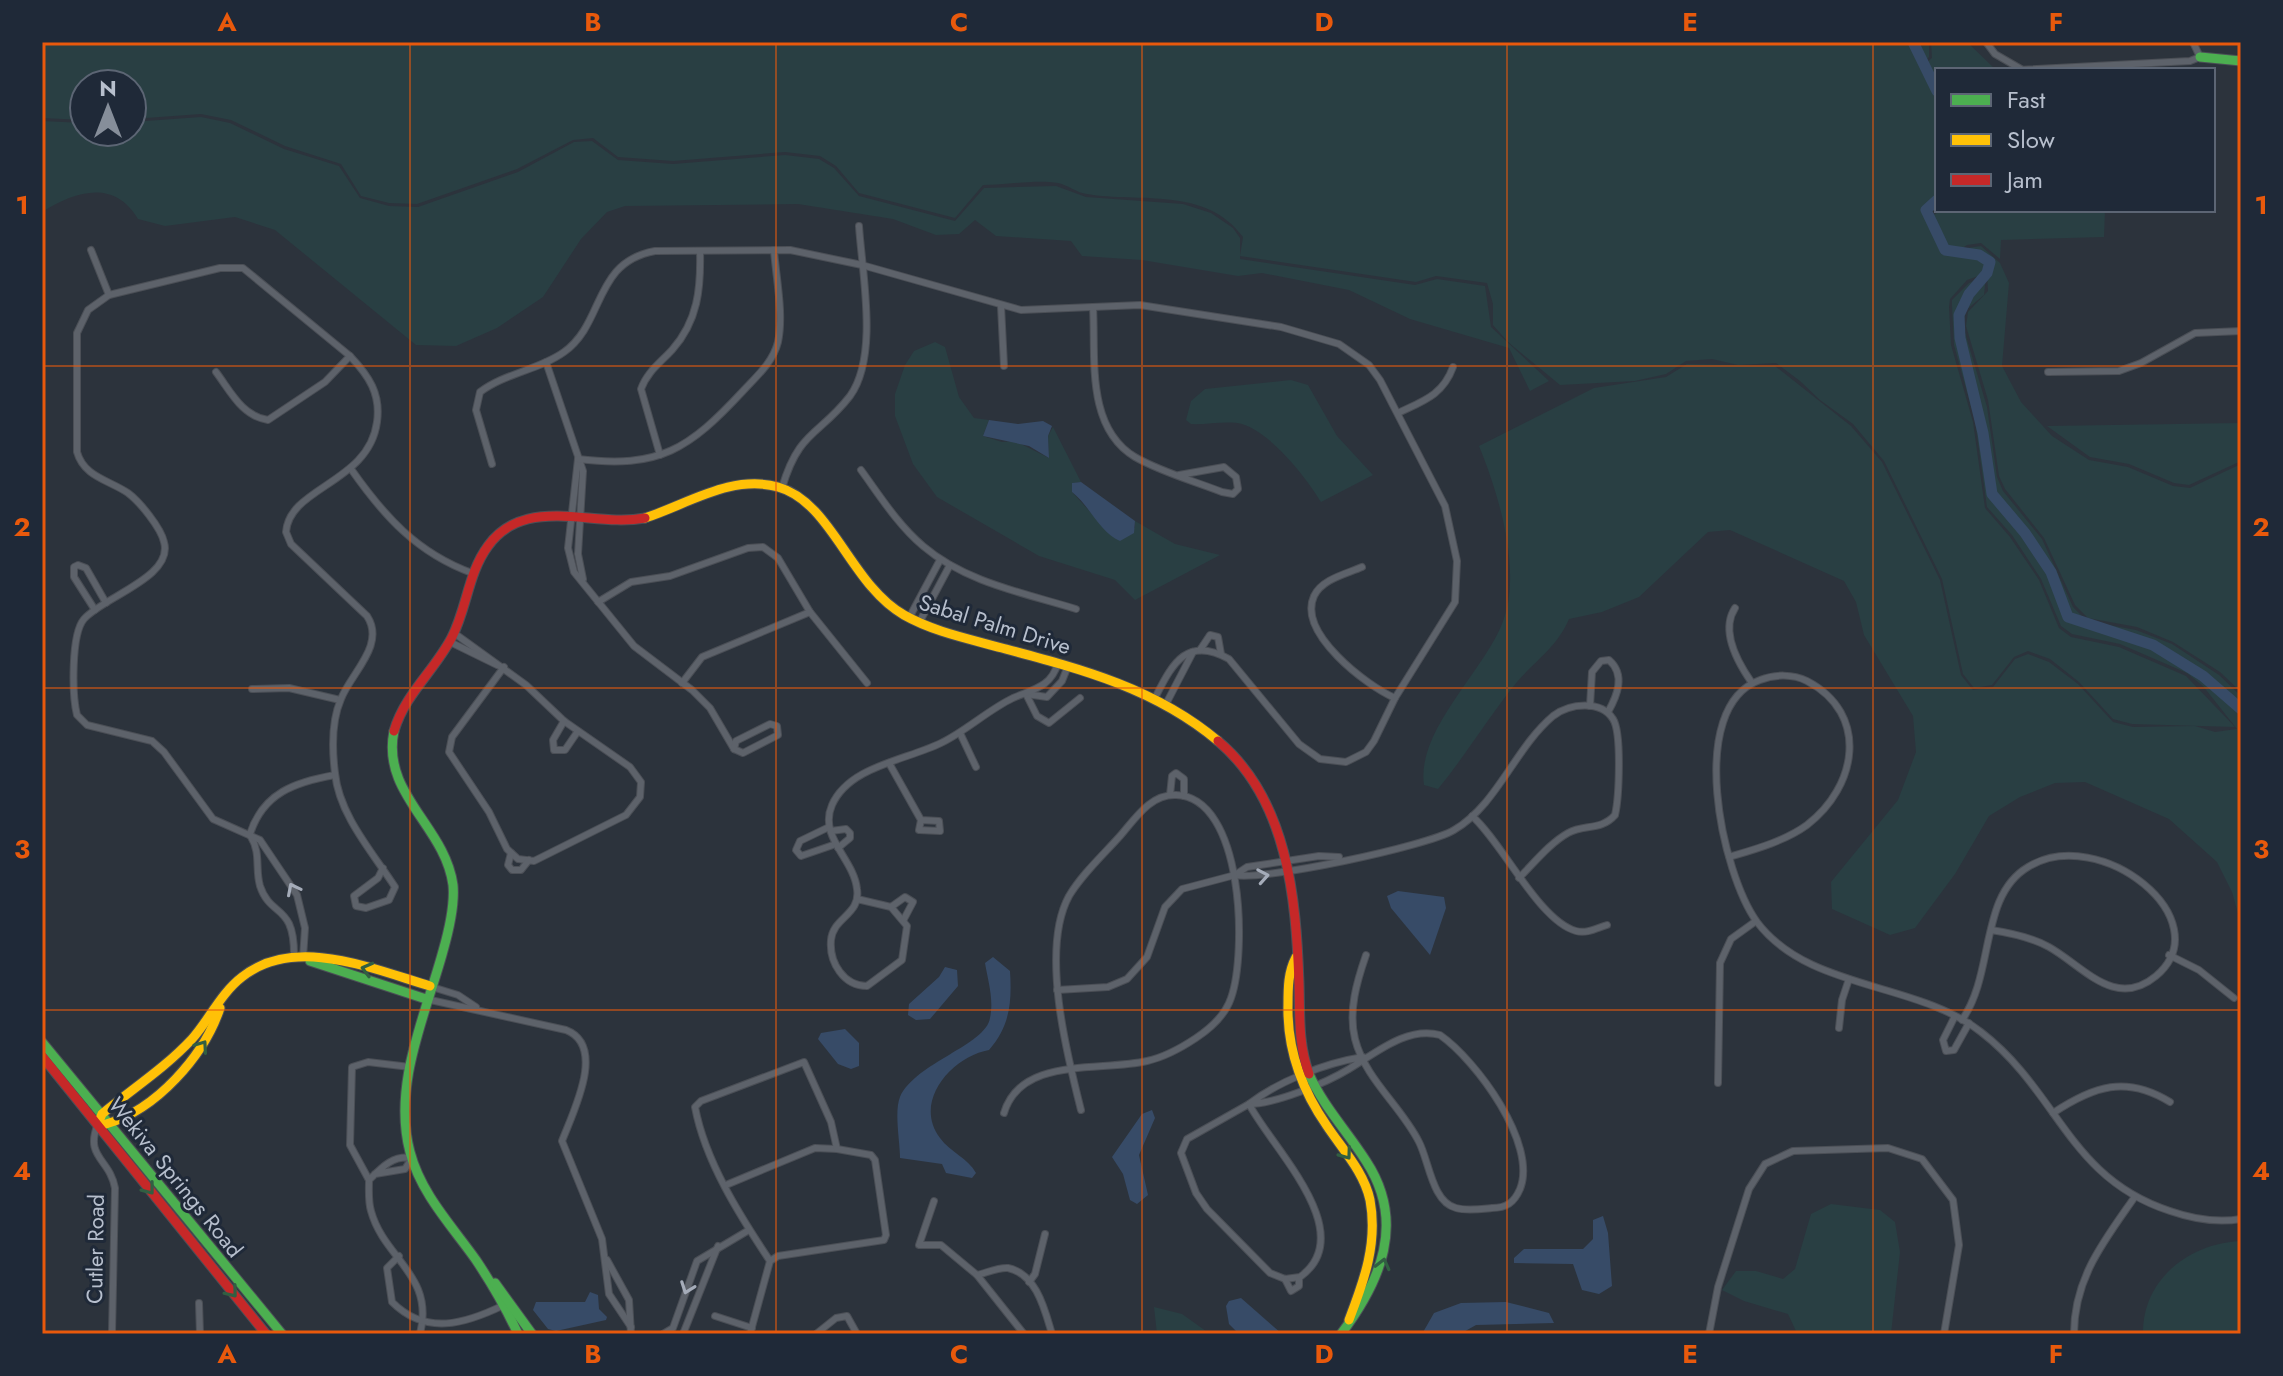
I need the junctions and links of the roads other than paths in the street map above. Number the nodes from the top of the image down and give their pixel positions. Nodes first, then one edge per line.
1 (1986, 42) edge
2 (2193, 42) edge
3 (2200, 57) junction
4 (2241, 61) edge
5 (2018, 68) edge
6 (2041, 68) edge
7 (859, 226) dead end
8 (91, 250) dead end
9 (774, 250) junction
10 (700, 251) junction
11 (862, 265) junction
12 (109, 295) junction
13 (1001, 306) junction
14 (1093, 307) junction
15 (2241, 331) edge
16 (350, 356) junction
17 (546, 362) junction
18 (1004, 366) dead end
19 (1453, 367) dead end
20 (216, 372) dead end
21 (2048, 372) dead end
22 (1398, 413) junction
23 (660, 455) junction
24 (578, 459) junction
25 (492, 464) dead end
26 (351, 469) junction
27 (861, 470) dead end
28 (1179, 475) junction
29 (782, 488) junction
30 (569, 518) junction
31 (581, 519) junction
32 (940, 560) junction
33 (950, 565) junction
34 (1362, 567) dead end
35 (472, 573) junction
36 (585, 585) junction
37 (598, 602) junction
38 (106, 603) junction
39 (1735, 608) dead end
40 (1076, 609) dead end
41 (95, 610) junction
42 (810, 612) junction
43 (909, 618) junction
44 (919, 623) junction
45 (452, 637) junction
46 (1196, 651) junction
47 (1221, 654) junction
48 (1063, 664) junction
49 (504, 667) junction
50 (682, 683) junction
51 (867, 683) dead end
52 (1752, 683) junction
53 (252, 689) dead end
54 (1026, 694) junction
55 (1156, 696) junction
56 (1080, 698) dead end
57 (1395, 698) junction
58 (340, 700) junction
59 (1167, 702) junction
60 (1590, 706) junction
61 (1608, 712) junction
62 (564, 721) junction
63 (578, 731) junction
64 (960, 733) junction
65 (734, 749) junction
66 (889, 763) junction
67 (976, 767) dead end
68 (335, 775) junction
69 (1170, 795) junction
70 (1184, 796) junction
71 (1472, 816) junction
72 (921, 820) dead end
73 (830, 829) junction
74 (250, 834) junction
75 (837, 846) junction
76 (511, 853) junction
77 (1729, 857) junction
78 (1347, 858) junction
79 (1288, 859) junction
80 (529, 860) junction
81 (383, 868) junction
82 (1291, 871) junction
83 (1235, 875) junction
84 (1519, 878) junction
85 (857, 899) junction
86 (891, 907) junction
87 (904, 919) junction
88 (1756, 921) junction
89 (1607, 925) dead end
90 (1991, 930) junction
91 (1366, 955) dead end
92 (2169, 955) junction
93 (298, 958) junction
94 (1849, 979) junction
95 (430, 986) junction
96 (1057, 990) junction
97 (2234, 998) dead end
98 (426, 999) junction
99 (222, 1001) junction
100 (479, 1009) junction
101 (1962, 1019) junction
102 (1839, 1028) dead end
103 (42, 1042) edge
104 (42, 1056) edge
105 (171, 1057) junction
106 (1363, 1057) junction
107 (410, 1067) junction
108 (1071, 1071) junction
109 (1305, 1075) junction
110 (1718, 1083) dead end
111 (167, 1084) junction
112 (1309, 1086) junction
113 (2170, 1102) dead end
114 (1249, 1104) junction
115 (1081, 1110) dead end
116 (1004, 1113) dead end
117 (2053, 1113) junction
118 (122, 1118) junction
119 (100, 1119) junction
120 (111, 1125) junction
121 (120, 1136) junction
122 (837, 1149) junction
123 (412, 1158) junction
124 (372, 1177) junction
125 (726, 1185) junction
126 (2134, 1198) junction
127 (934, 1201) dead end
128 (175, 1202) junction
129 (165, 1210) junction
130 (2241, 1219) edge
131 (749, 1230) junction
132 (1045, 1234) dead end
133 (718, 1246) junction
134 (399, 1256) junction
135 (605, 1257) junction
136 (770, 1261) junction
137 (219, 1267) junction
138 (485, 1272) junction
139 (977, 1275) junction
140 (1299, 1278) junction
141 (1285, 1279) junction
142 (1029, 1282) junction
143 (199, 1303) dead end
144 (504, 1305) junction
145 (715, 1316) dead end
146 (423, 1323) junction
147 (631, 1331) edge
148 (751, 1331) edge
149 (1343, 1332) edge
150 (112, 1334) edge
151 (200, 1334) edge
152 (266, 1334) edge
153 (282, 1334) edge
154 (420, 1334) edge
155 (518, 1334) edge
156 (532, 1334) edge
157 (663, 1334) edge
158 (683, 1334) edge
159 (816, 1334) edge
160 (857, 1334) edge
161 (1024, 1334) edge
162 (1052, 1334) edge
163 (1709, 1334) edge
164 (1944, 1334) edge
165 (2074, 1334) edge

1 - 5 street
2 - 3 street
3 - 4 street
3 - 6 street
7 - 11 street
8 - 12 street
9 - 10 street
9 - 11 street
9 - 23 street
10 - 17 street
10 - 23 street
11 - 13 street
11 - 29 street
12 - 16 street
12 - 38 street
13 - 14 street
13 - 18 street
14 - 22 street
14 - 28 street
15 - 21 street
16 - 20 street
16 - 26 street
17 - 24 street
17 - 25 street
19 - 22 street
22 - 57 street
23 - 24 street
24 - 30 street
24 - 31 street
26 - 35 street
26 - 58 street
27 - 32 street
28 - 28 street
29 - 31 street, Sabal Palm Drive
29 - 43 street, Sabal Palm Drive
30 - 31 street, Sabal Palm Drive
30 - 35 street, Sabal Palm Drive
30 - 36 street
31 - 36 street
32 - 33 street
32 - 43 street
33 - 40 street
33 - 44 street
34 - 57 street
35 - 45 street, Sabal Palm Drive
36 - 37 street
37 - 42 street
37 - 50 street
38 - 41 street
38 - 41 street
39 - 52 street
41 - 74 street
42 - 50 street
42 - 51 street
43 - 44 street, Sabal Palm Drive
44 - 48 street, Sabal Palm Drive
45 - 49 street
45 - 95 street, Sabal Palm Drive
46 - 47 street
46 - 47 street
46 - 55 street
46 - 59 street
47 - 57 street
48 - 54 street
48 - 54 street
48 - 55 street, Sabal Palm Drive
49 - 62 street
49 - 76 street
50 - 65 street
52 - 77 street
52 - 77 street
53 - 58 street
54 - 56 street
54 - 64 street
55 - 59 street, Sabal Palm Drive
58 - 68 street
59 - 79 street, Sabal Palm Drive
60 - 61 street
60 - 61 street
60 - 71 street
61 - 84 street
62 - 63 street
62 - 63 street
63 - 80 street
64 - 66 street
64 - 67 street
65 - 65 street
66 - 72 street
66 - 73 street
68 - 74 street
68 - 81 street
69 - 70 street
69 - 70 street
69 - 96 street
70 - 83 street
71 - 78 street
71 - 84 street
73 - 75 street
73 - 75 street
73 - 75 street
74 - 93 street
93 -> 74 street
75 - 85 street
76 - 80 street
76 - 80 street
77 - 88 street
78 - 79 street
78 - 82 street
79 - 82 street, Sabal Palm Drive
79 - 83 street
81 - 81 street
83 -> 82 street
82 - 109 street, Sabal Palm Drive
83 - 96 street
83 - 108 street
84 - 89 street
85 - 86 street
85 - 87 street
86 - 87 street
86 - 87 street
88 - 94 street
88 - 110 street
90 - 92 street
90 - 92 street
90 - 101 street
91 - 106 street
92 - 97 street
95 -> 93 street
93 - 98 street
93 - 99 street
94 - 101 street
94 - 102 street
95 - 98 street, Sabal Palm Drive
95 - 100 street
96 - 108 street
98 - 100 street
98 - 107 street, Sabal Palm Drive
99 - 105 street
111 -> 99 street
100 - 135 street
101 - 101 street
101 - 117 street
103 - 119 street, Wekiva Springs Road
104 - 119 street, Wekiva Springs Road
105 - 111 street
105 - 119 street
106 - 106 street
106 - 109 street
106 - 112 street
107 - 123 street, Sabal Palm Drive
107 - 124 street
108 - 115 street
108 - 116 street
109 - 112 street, Sabal Palm Drive
109 - 114 street
111 - 118 street
112 - 114 street
112 - 149 street, Sabal Palm Drive
113 - 117 street
114 - 140 street
114 - 141 street
117 - 126 street
118 - 120 street
118 - 121 street
119 - 120 street
119 -> 129 street, Wekiva Springs Road
119 - 150 street, Cutler Road
120 - 121 street, Wekiva Springs Road
121 - 128 street, Wekiva Springs Road
122 - 125 street
122 - 125 street
122 - 136 street
123 - 124 street
123 - 138 street, Sabal Palm Drive
124 - 134 street
125 - 131 street
126 - 130 street
126 - 165 street
127 - 139 street
128 - 129 street
128 - 137 street, Wekiva Springs Road
129 - 137 street, Wekiva Springs Road
131 - 133 street
131 - 136 street
132 - 142 street
133 -> 157 street
133 - 158 street
134 - 146 street
134 - 146 street
135 - 147 street
135 - 147 street
136 - 148 street
137 -> 152 street, Wekiva Springs Road
137 - 153 street, Wekiva Springs Road
138 - 144 street, Sabal Palm Drive
138 - 156 street, Sabal Palm Drive
139 - 142 street
139 - 161 street
140 - 141 street
140 - 141 street
142 - 162 street
143 - 151 street
144 - 146 street
144 - 155 street, Sabal Palm Drive
145 - 148 street
146 - 154 street
159 - 160 street
163 - 164 street

